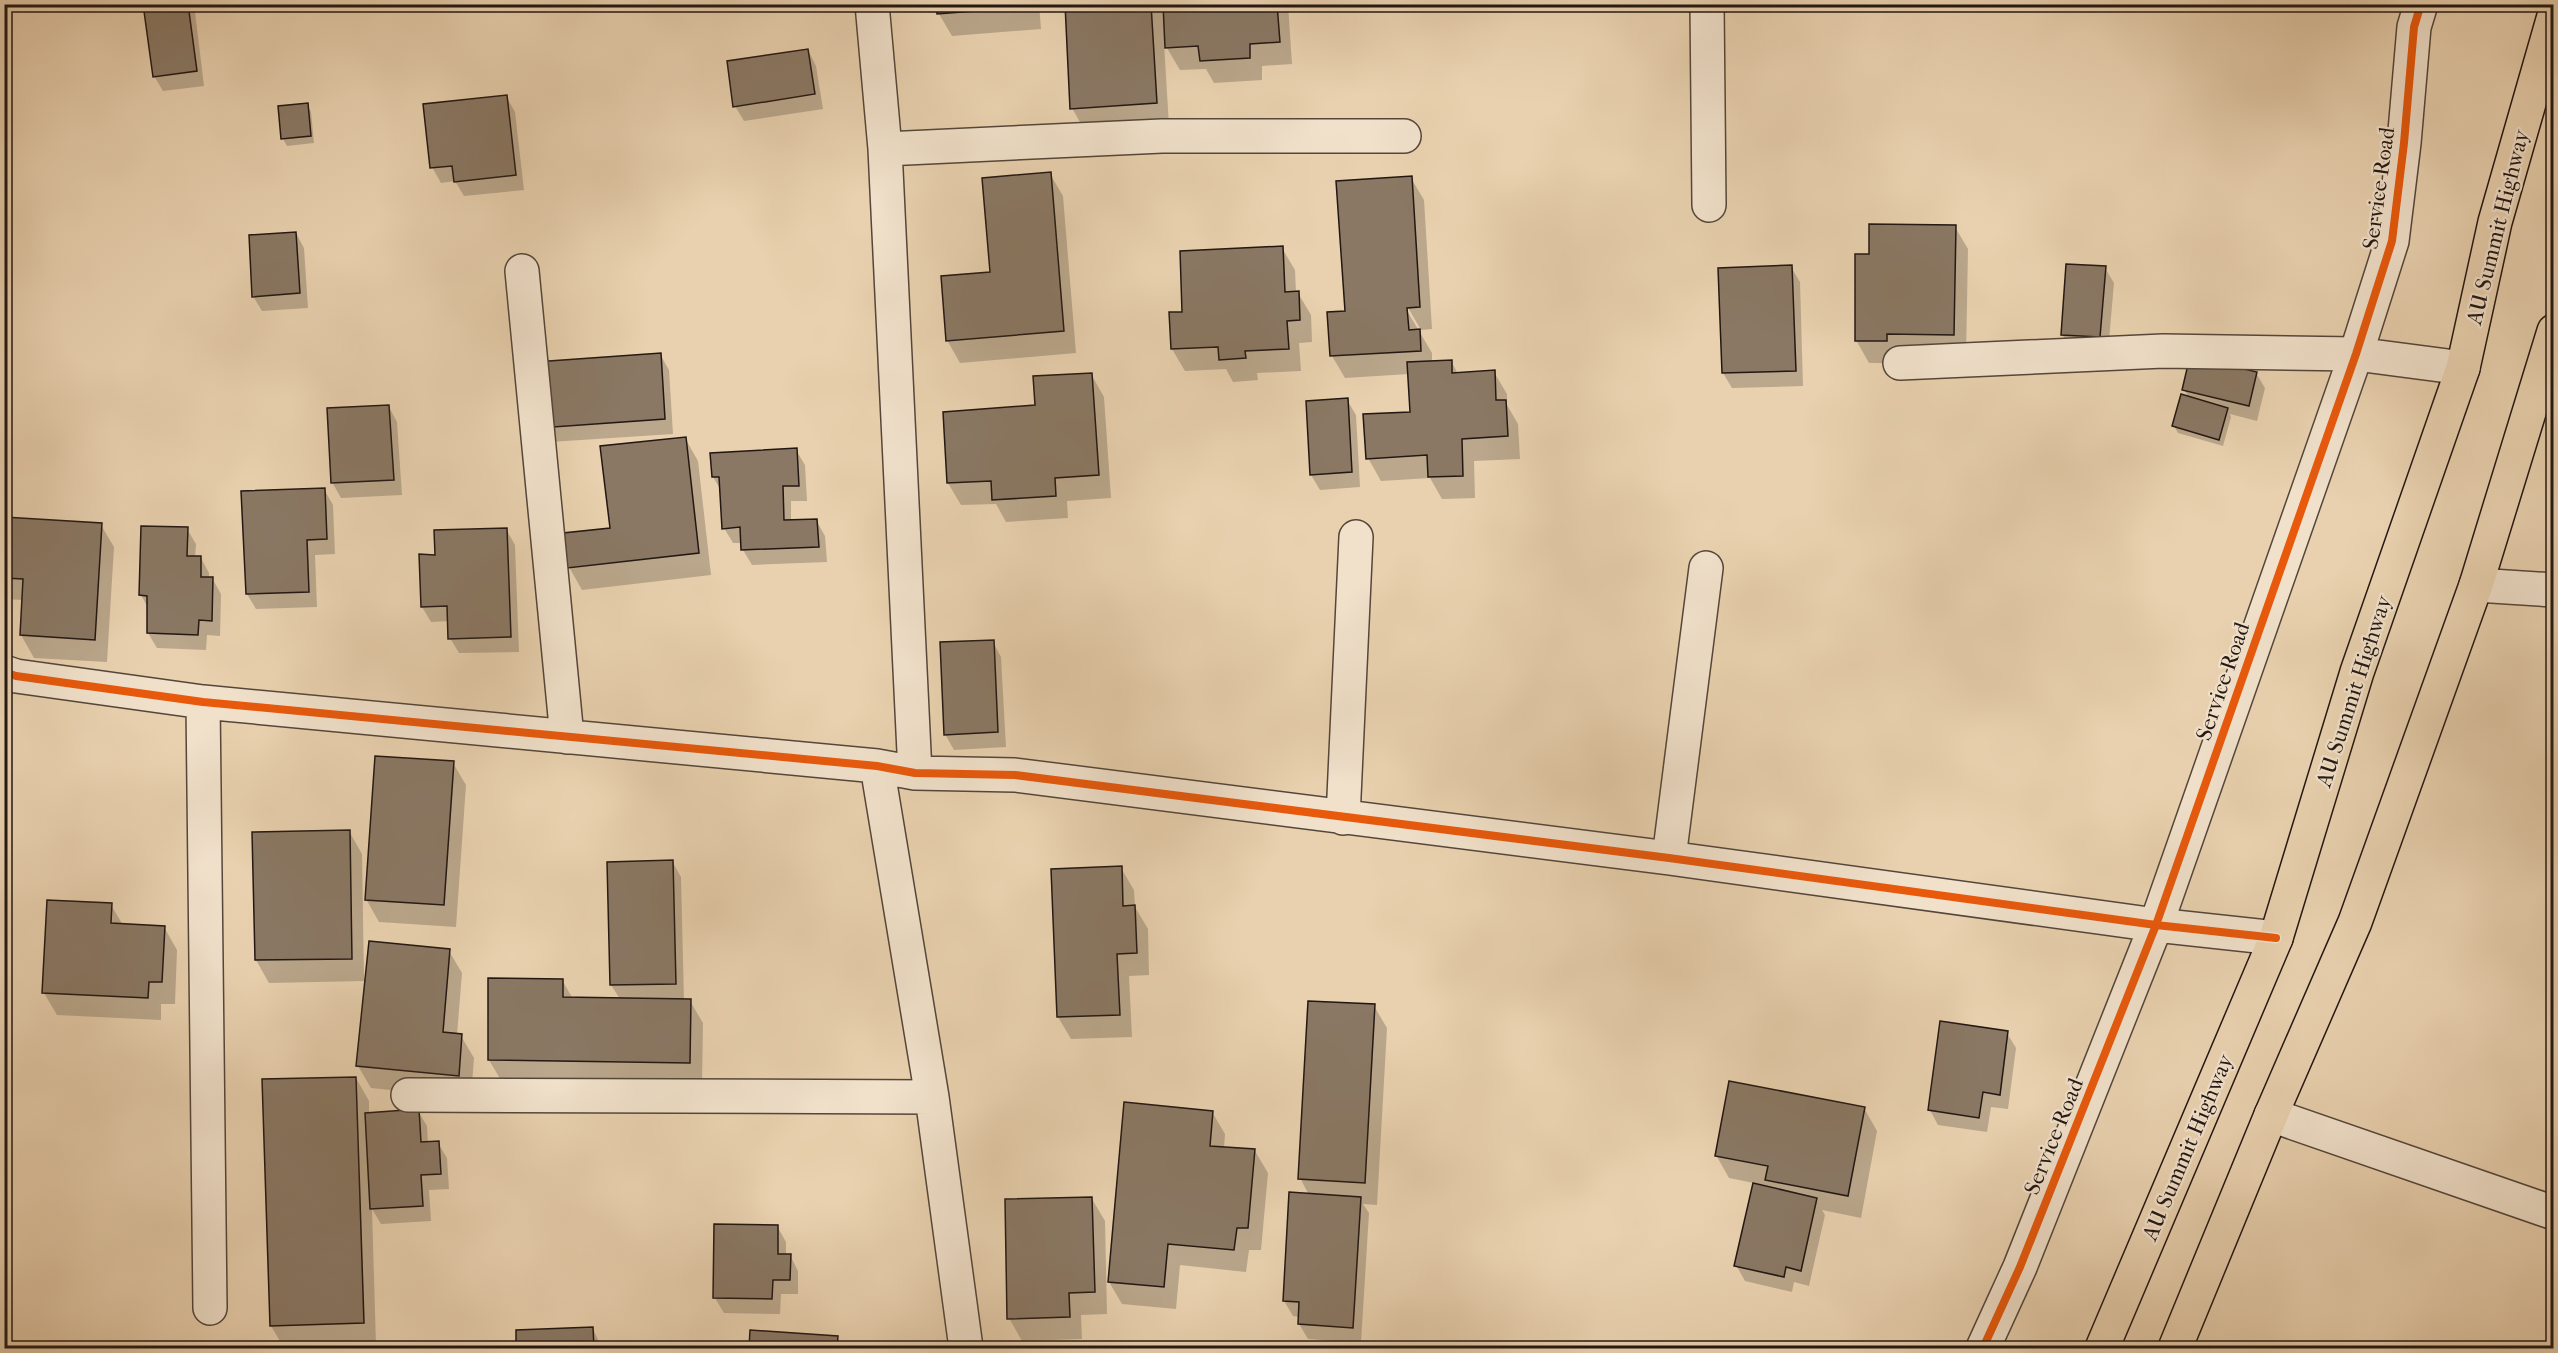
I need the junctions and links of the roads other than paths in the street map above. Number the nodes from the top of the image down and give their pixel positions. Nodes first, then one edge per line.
1 (872, 4) edge
2 (1707, 4) edge
3 (2421, 4) edge
4 (2553, 16) edge
5 (1404, 136) dead end
6 (885, 149) junction
7 (1709, 205) dead end
8 (522, 271) dead end
9 (2553, 331) edge
10 (2356, 354) junction
11 (1900, 363) dead end
12 (2463, 368) junction
13 (1356, 537) dead end
14 (1706, 568) dead end
15 (2476, 585) junction
16 (2553, 590) edge
17 (4, 672) edge
18 (203, 702) junction
19 (567, 737) junction
20 (877, 766) junction
21 (915, 773) junction
22 (1343, 818) junction
23 (1669, 858) junction
24 (2156, 926) junction
25 (2276, 938) junction
26 (408, 1095) dead end
27 (933, 1097) junction
28 (2271, 1115) junction
29 (2553, 1213) edge
30 (210, 1308) dead end
31 (966, 1348) edge
32 (1983, 1348) edge
33 (2102, 1348) edge
34 (2175, 1348) edge

1 - 6 street
2 - 7 street
3 - 10 street, Service Road
4 - 12 main road, AU Summit Highway
5 - 6 street
6 - 21 street
8 - 19 street
9 - 15 main road
10 - 11 street
10 - 12 street
10 - 24 street, Service Road
12 - 25 main road, AU Summit Highway
13 - 22 street
14 - 23 street
15 - 16 street
15 - 28 main road
17 - 18 street
18 - 19 street
18 - 30 street
19 - 20 street
20 - 21 street
20 - 27 street
21 - 22 street
22 - 23 street
23 - 24 street
24 - 25 street
24 - 32 street, Service Road
25 - 33 main road, AU Summit Highway
26 - 27 street
27 - 31 street
28 - 29 street
28 - 34 main road

